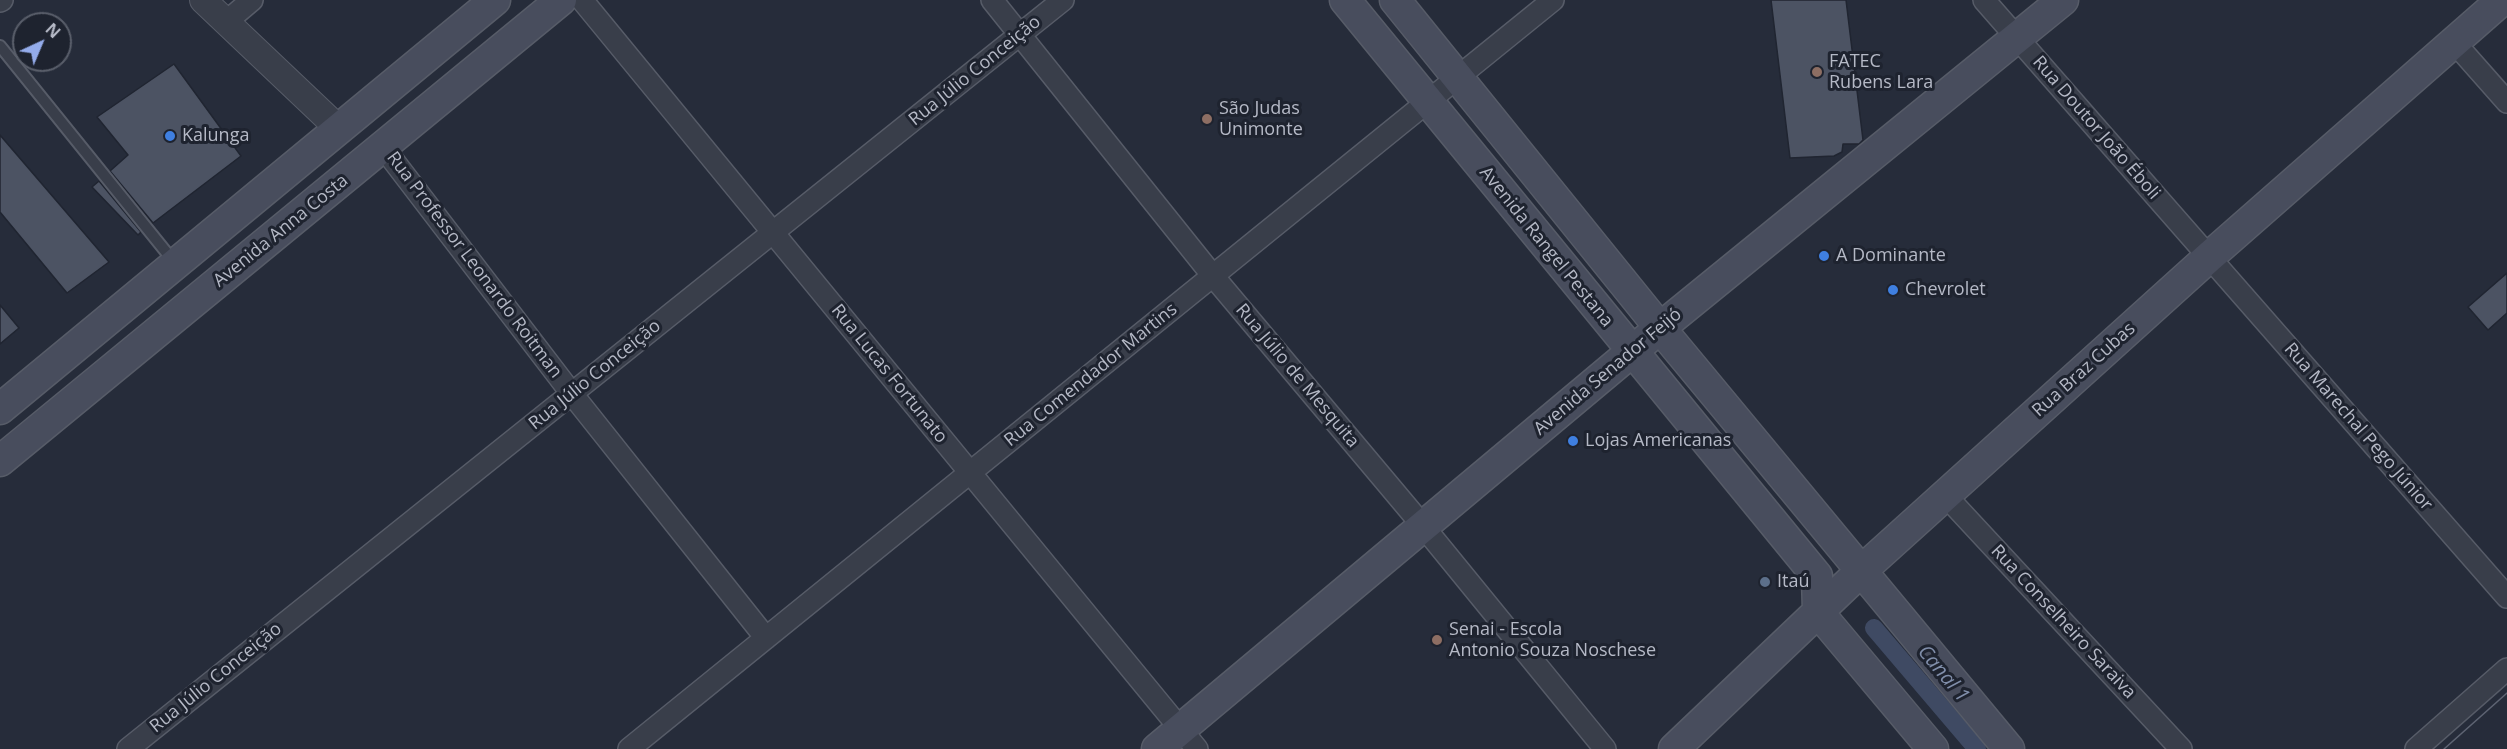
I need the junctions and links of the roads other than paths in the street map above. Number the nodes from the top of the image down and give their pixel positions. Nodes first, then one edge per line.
1 (203, 0) edge
2 (252, 0) edge
3 (495, 0) edge
4 (561, 0) edge
5 (582, 0) edge
6 (992, 0) edge
7 (1063, 0) edge
8 (1345, 0) edge
9 (1395, 0) edge
10 (1553, 0) edge
11 (1984, 0) edge
12 (2063, 0) edge
13 (2502, 0) edge
14 (226, 22) junction
15 (1020, 34) junction
16 (2017, 38) junction
17 (2454, 42) junction
18 (0, 46) edge
19 (1457, 78) junction
20 (1427, 102) junction
21 (2507, 102) edge
22 (339, 129) junction
23 (383, 147) junction
24 (773, 232) junction
25 (2209, 257) junction
26 (176, 263) junction
27 (1213, 276) junction
28 (1660, 328) junction
29 (1632, 352) junction
30 (572, 394) junction
31 (0, 408) edge
32 (0, 461) edge
33 (970, 473) junction
34 (1945, 495) junction
35 (1424, 526) junction
36 (1860, 572) junction
37 (2507, 597) edge
38 (1818, 612) junction
39 (766, 638) junction
40 (2507, 669) edge
41 (1189, 739) edge
42 (128, 749) edge
43 (629, 749) edge
44 (1156, 749) edge
45 (1605, 749) edge
46 (1674, 749) edge
47 (1933, 749) edge
48 (2009, 749) edge
49 (2181, 749) edge
50 (2416, 749) edge

1 - 14 street
2 - 14 street
3 - 22 main road
4 - 23 main road, Avenida Anna Costa
5 - 24 street, Rua Lucas Fortunato
6 - 15 street, Rua Júlio de Mesquita
7 - 15 street, Rua Júlio Conceição
8 - 20 main road, Avenida Rangel Pestana
9 - 19 main road, Avenida Rangel Pestana
10 - 19 street, Rua Comendador Martins
11 - 16 street, Rua Doutor João Éboli
12 - 16 main road, Avenida Senador Feijó
13 - 17 main road, Rua Braz Cubas
14 - 22 street
15 - 24 street, Rua Júlio Conceição
15 - 27 street, Rua Júlio de Mesquita
16 - 25 street, Rua Doutor João Éboli
16 - 28 main road, Avenida Senador Feijó
17 - 21 street
17 - 25 main road, Rua Braz Cubas
18 - 26 lane
19 - 20 street, Rua Comendador Martins
19 - 28 main road, Avenida Rangel Pestana
20 - 27 street, Rua Comendador Martins
20 - 29 main road, Avenida Rangel Pestana
22 - 26 main road
23 - 30 street, Rua Professor Leonardo Roitman
23 - 32 main road, Avenida Anna Costa
24 - 30 street, Rua Júlio Conceição
24 - 33 street, Rua Lucas Fortunato
25 - 34 main road, Rua Braz Cubas
25 - 37 street, Rua Marechal Pego Júnior
26 - 31 main road
27 - 33 street, Rua Comendador Martins
27 - 35 street, Rua Júlio de Mesquita
28 - 29 main road, Avenida Senador Feijó
28 - 36 main road, Avenida Rangel Pestana
29 - 35 main road, Avenida Senador Feijó
29 - 38 main road, Avenida Rangel Pestana
30 - 39 street, Rua Professor Leonardo Roitman
30 - 42 street, Rua Júlio Conceição
33 - 39 street, Rua Comendador Martins
33 - 41 street, Rua Lucas Fortunato
34 - 36 main road, Rua Braz Cubas
34 - 49 street, Rua Conselheiro Saraiva
35 - 41 main road, Avenida Senador Feijó
35 - 45 street, Rua Júlio de Mesquita
36 - 38 main road, Rua Braz Cubas
36 - 48 main road, Avenida Rangel Pestana
38 - 46 main road, Rua Braz Cubas
38 - 47 main road
39 - 43 street, Rua Comendador Martins
40 - 50 street
41 - 44 main road, Avenida Senador Feijó

